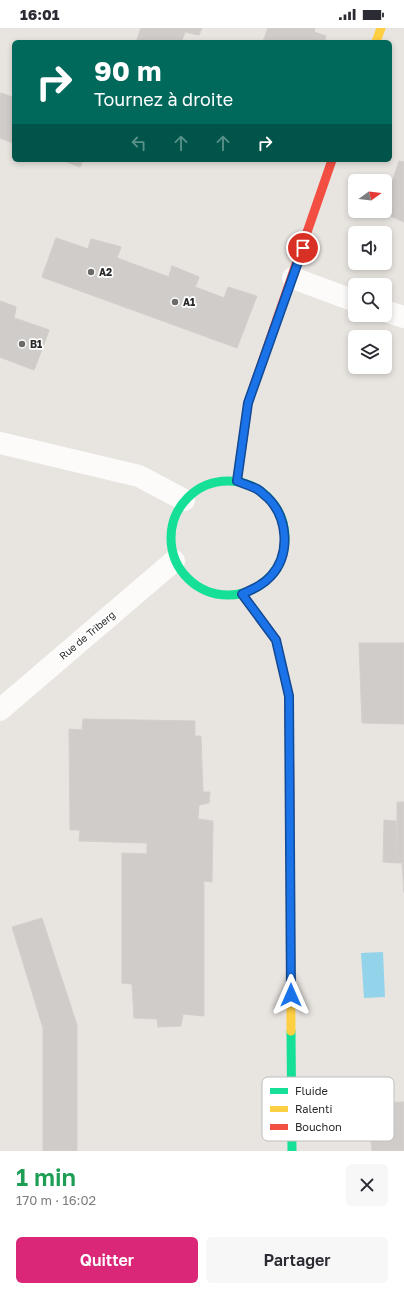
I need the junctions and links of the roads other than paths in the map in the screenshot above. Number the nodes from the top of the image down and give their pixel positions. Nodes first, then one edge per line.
1 (381, 28) edge
2 (377, 40) edge
3 (331, 162) edge
4 (293, 278) junction
5 (348, 298) edge
6 (392, 313) edge
7 (404, 317) edge
8 (0, 444) edge
9 (237, 481) junction
10 (184, 500) junction
11 (174, 560) junction
12 (242, 594) junction
13 (0, 710) edge
14 (292, 1077) edge
15 (292, 1141) edge
16 (292, 1151) edge

1 - 2 street
3 - 4 street
4 - 5 street
4 - 9 street
6 - 7 street
8 - 10 street
9 - 10 street
9 - 12 street
10 - 11 street
11 - 12 street
11 - 13 street, Rue de Triberg
12 - 14 street
15 - 16 street

